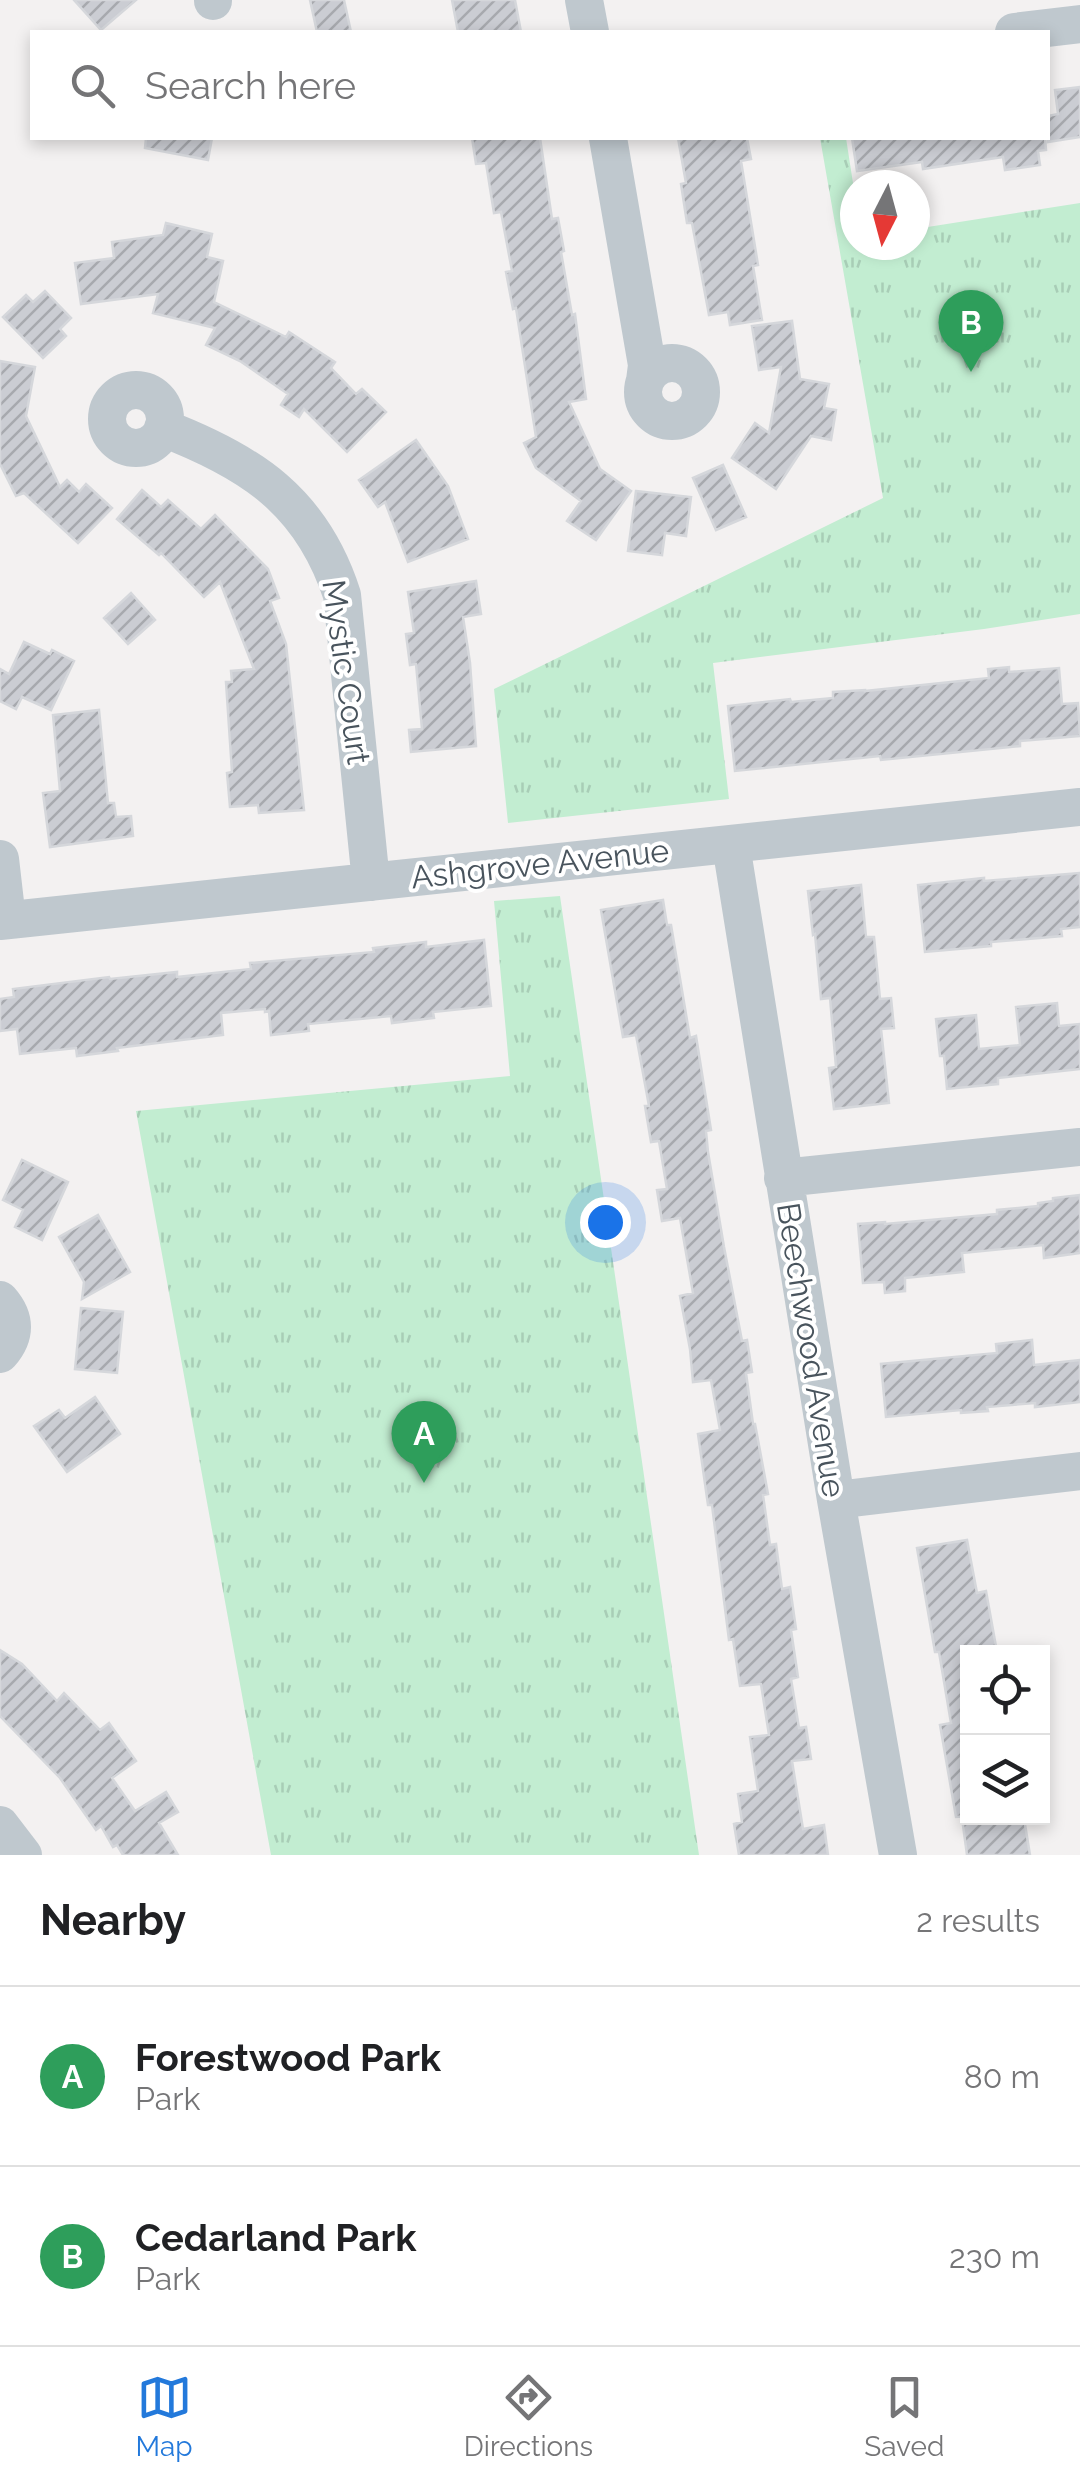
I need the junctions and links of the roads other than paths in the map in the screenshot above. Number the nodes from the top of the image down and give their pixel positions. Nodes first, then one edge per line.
1 (584, 0) edge
2 (1080, 24) edge
3 (590, 30) edge
4 (1030, 30) edge
5 (608, 140) edge
6 (645, 381) dead end
7 (164, 428) dead end
8 (1080, 807) edge
9 (731, 844) junction
10 (0, 859) edge
11 (371, 882) junction
12 (3, 921) edge
13 (1080, 1146) edge
14 (783, 1178) junction
15 (0, 1300) edge
16 (0, 1354) edge
17 (1080, 1471) edge
18 (836, 1500) junction
19 (0, 1824) edge
20 (23, 1855) edge
21 (898, 1855) edge

1 - 3 street
2 - 4 street
5 - 6 street
7 - 11 street, Mystic Court
8 - 9 street, Ashgrove Avenue
9 - 11 street, Ashgrove Avenue
9 - 14 street, Beechwood Avenue
10 - 12 street
11 - 12 street, Ashgrove Avenue
13 - 14 street
14 - 18 street, Beechwood Avenue
15 - 16 street
17 - 18 street
18 - 21 street, Beechwood Avenue
19 - 20 street

